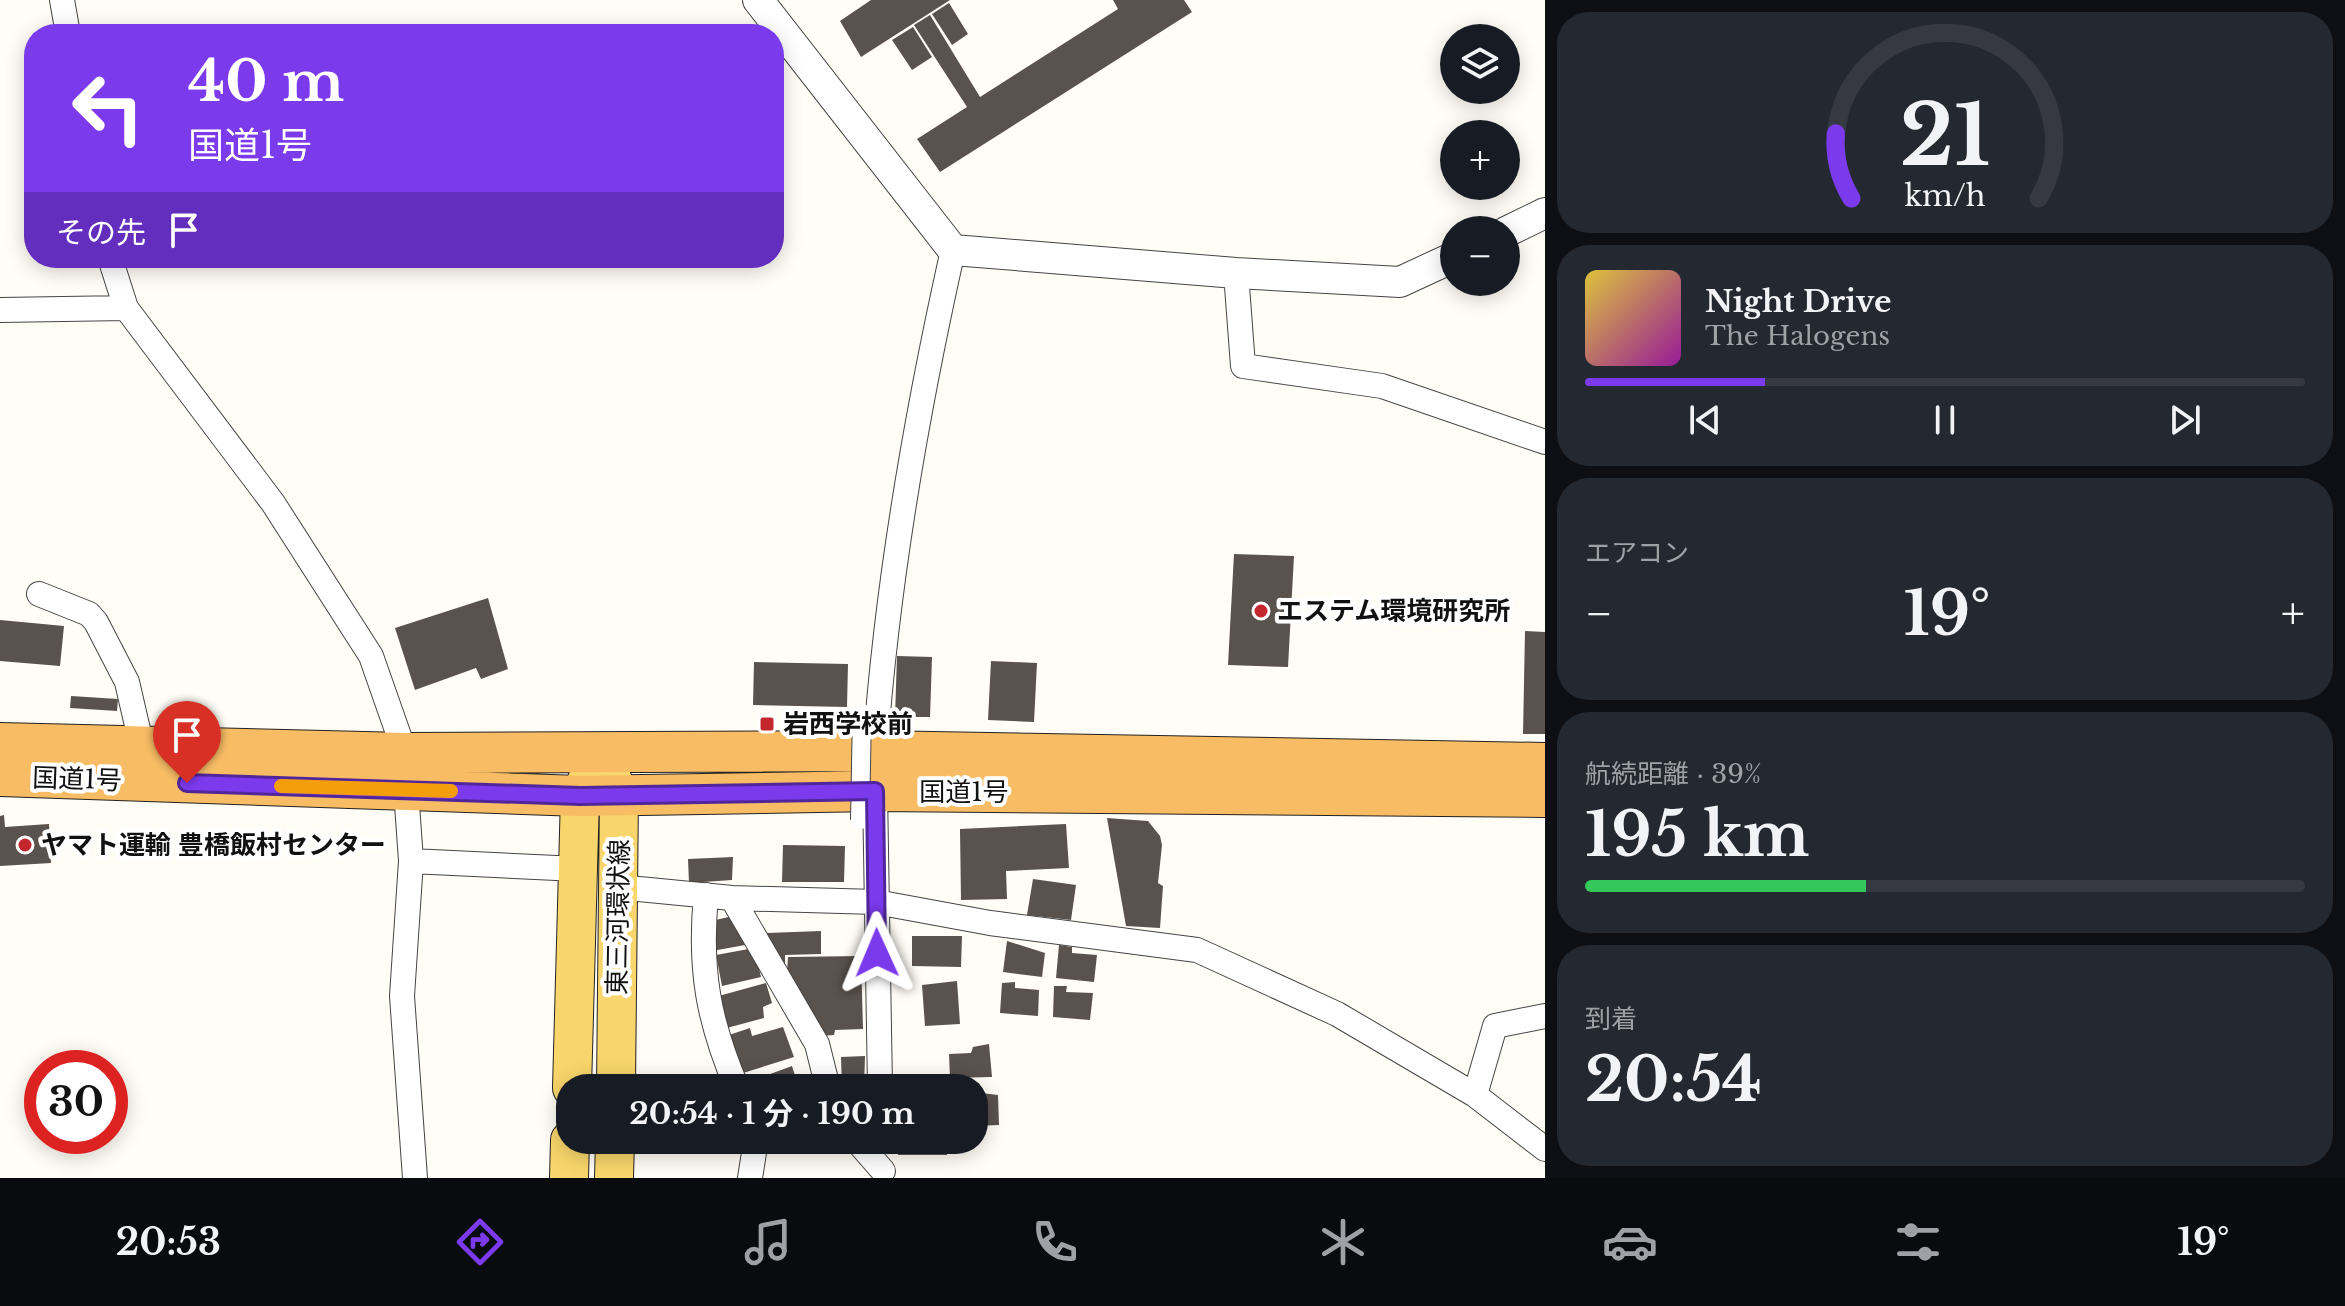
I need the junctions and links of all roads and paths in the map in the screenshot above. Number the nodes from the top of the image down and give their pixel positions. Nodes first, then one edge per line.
1 (62, 0) edge
2 (758, 0) edge
3 (66, 24) edge
4 (777, 24) edge
5 (784, 33) edge
6 (1545, 213) edge
7 (1520, 225) edge
8 (953, 250) junction
9 (1440, 263) edge
10 (113, 268) edge
11 (1236, 273) junction
12 (126, 308) junction
13 (0, 310) edge
14 (1545, 442) edge
15 (39, 594) dead end
16 (862, 713) dead end
17 (0, 743) edge
18 (142, 747) junction
19 (875, 751) junction
20 (600, 753) junction
21 (1545, 763) edge
22 (406, 772) junction
23 (0, 776) edge
24 (619, 794) junction
25 (580, 796) junction
26 (1545, 797) edge
27 (868, 806) junction
28 (411, 861) junction
29 (578, 869) junction
30 (618, 887) junction
31 (706, 895) junction
32 (732, 898) junction
33 (876, 902) junction
34 (1545, 1016) edge
35 (572, 1074) edge
36 (616, 1074) edge
37 (731, 1074) edge
38 (824, 1074) edge
39 (880, 1074) edge
40 (1475, 1095) junction
41 (1545, 1149) edge
42 (570, 1154) edge
43 (615, 1154) edge
44 (754, 1154) edge
45 (867, 1154) edge
46 (882, 1154) edge
47 (883, 1174) edge
48 (415, 1178) edge
49 (569, 1178) edge
50 (614, 1178) edge
51 (750, 1178) edge

1 - 3 street
2 - 4 street
5 - 8 street
6 - 7 street
8 - 11 street
8 - 19 street
9 - 11 street
10 - 12 street
11 - 14 street
12 - 13 street
12 - 22 street
15 - 18 street
16 - 27 street, bridge
17 - 18 highway, 国道1号
18 - 22 highway, 国道1号
19 - 20 highway, 国道1号
19 - 21 highway, 国道1号
20 - 22 highway, 国道1号
20 - 24 main road, 東三河環状線
20 - 25 main road, 東三河環状線
22 - 23 highway, 国道1号
22 - 25 highway, 国道1号
22 - 28 street
24 - 25 highway, 国道1号
24 - 27 highway, 国道1号
24 - 30 main road, 東三河環状線
25 - 29 main road, 東三河環状線
26 - 27 highway, 国道1号
27 - 33 street
28 - 29 street
28 - 48 street
29 - 35 main road, 東三河環状線
30 - 31 street
30 - 36 main road, 東三河環状線
31 - 32 street
31 - 37 street
32 - 33 street
32 - 38 street
33 - 39 street
33 - 40 street
34 - 40 street
40 - 41 street
42 - 49 main road
43 - 50 main road
44 - 51 street
45 - 47 street
46 - 47 street

